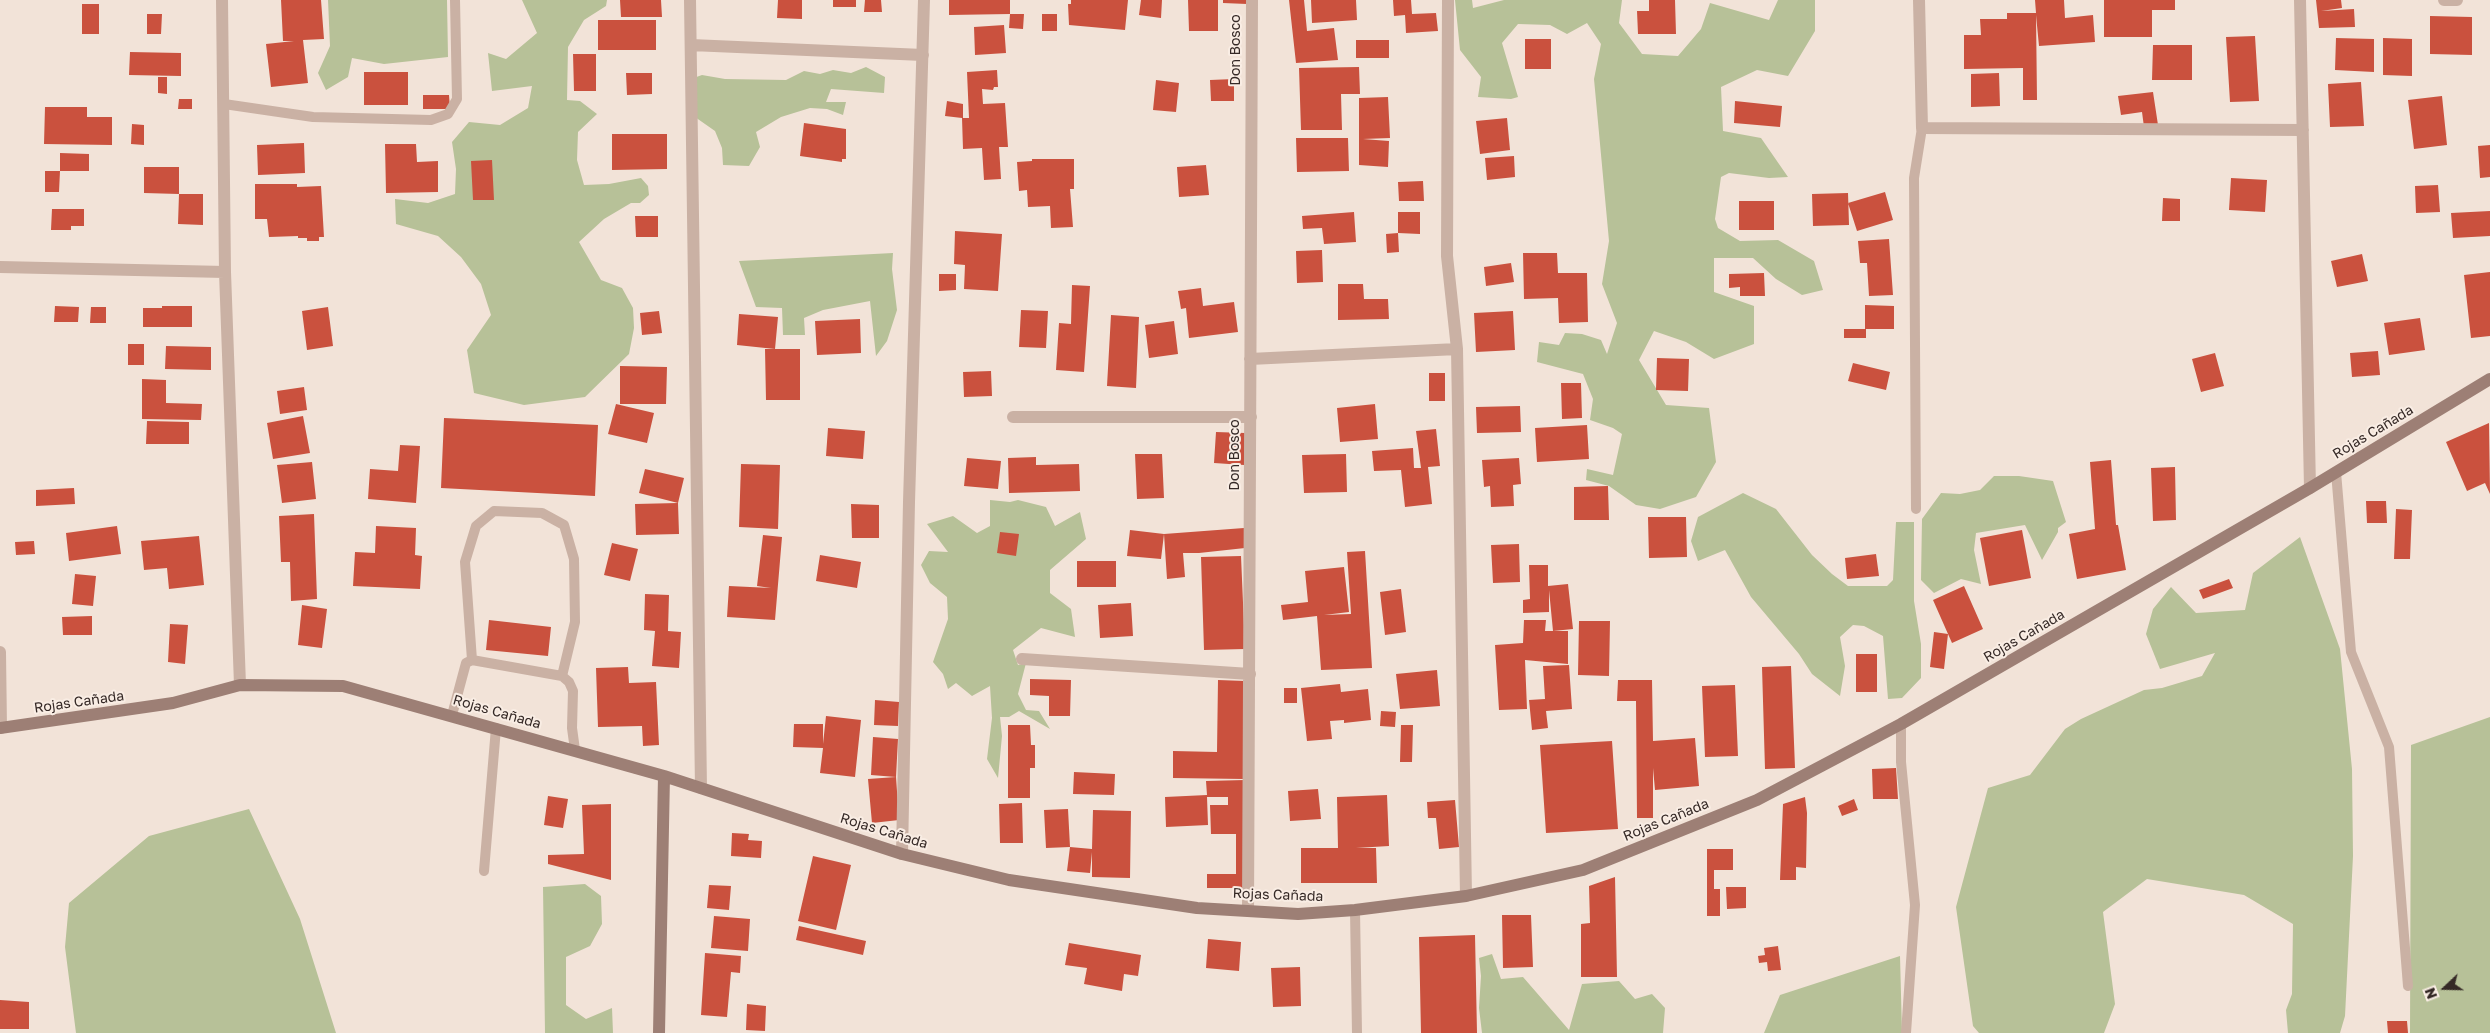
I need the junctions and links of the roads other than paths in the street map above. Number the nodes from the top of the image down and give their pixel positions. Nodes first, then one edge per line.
1 (222, 0) edge
2 (454, 0) edge
3 (690, 0) edge
4 (924, 0) edge
5 (1252, 0) edge
6 (1448, 0) edge
7 (1919, 0) edge
8 (2300, 0) edge
9 (2444, 0) edge
10 (2457, 0) edge
11 (691, 45) junction
12 (923, 54) junction
13 (224, 104) junction
14 (1922, 128) junction
15 (2302, 130) junction
16 (0, 267) edge
17 (225, 272) junction
18 (1457, 349) junction
19 (1250, 360) junction
20 (2490, 379) edge
21 (1012, 417) dead end
22 (1250, 418) junction
23 (2336, 472) junction
24 (2310, 488) junction
25 (1916, 509) dead end
26 (0, 652) edge
27 (1022, 659) dead end
28 (472, 660) junction
29 (1250, 674) junction
30 (562, 676) junction
31 (240, 685) junction
32 (452, 715) junction
33 (1901, 724) junction
34 (0, 728) edge
35 (496, 728) junction
36 (575, 750) junction
37 (664, 776) junction
38 (700, 788) junction
39 (902, 854) junction
40 (484, 871) dead end
41 (1466, 896) junction
42 (1248, 909) junction
43 (1355, 910) junction
44 (2408, 986) dead end
45 (659, 1033) edge
46 (1357, 1033) edge
47 (1906, 1033) edge

1 - 13 street
2 - 13 lane
3 - 11 street
4 - 12 street
5 - 19 street, Don Bosco
6 - 18 street
7 - 14 street
8 - 15 street
9 - 10 street
11 - 12 street
11 - 38 street
12 - 39 street
13 - 17 street
14 - 15 street
14 - 25 lane
15 - 24 street
16 - 17 street
17 - 31 street
18 - 19 street
18 - 41 street
19 - 22 street, Don Bosco
20 - 23 main road, Rojas Cañada
21 - 22 street
22 - 29 street, Don Bosco
23 - 24 main road, Rojas Cañada
23 - 44 lane
24 - 33 main road, Rojas Cañada
26 - 34 street
27 - 29 street
28 - 30 lane
28 - 30 lane
28 - 32 lane
29 - 42 street, Don Bosco
30 - 36 lane
31 - 32 main road, Rojas Cañada
31 - 34 main road, Rojas Cañada
32 - 35 main road, Rojas Cañada
33 - 41 main road, Rojas Cañada
33 - 47 lane
35 - 36 main road, Rojas Cañada
35 - 40 lane
36 - 37 main road, Rojas Cañada
37 - 38 main road, Rojas Cañada
37 - 45 main road
38 - 39 main road, Rojas Cañada
39 - 42 main road, Rojas Cañada
41 - 43 main road, Rojas Cañada
42 - 43 main road, Rojas Cañada
43 - 46 lane

